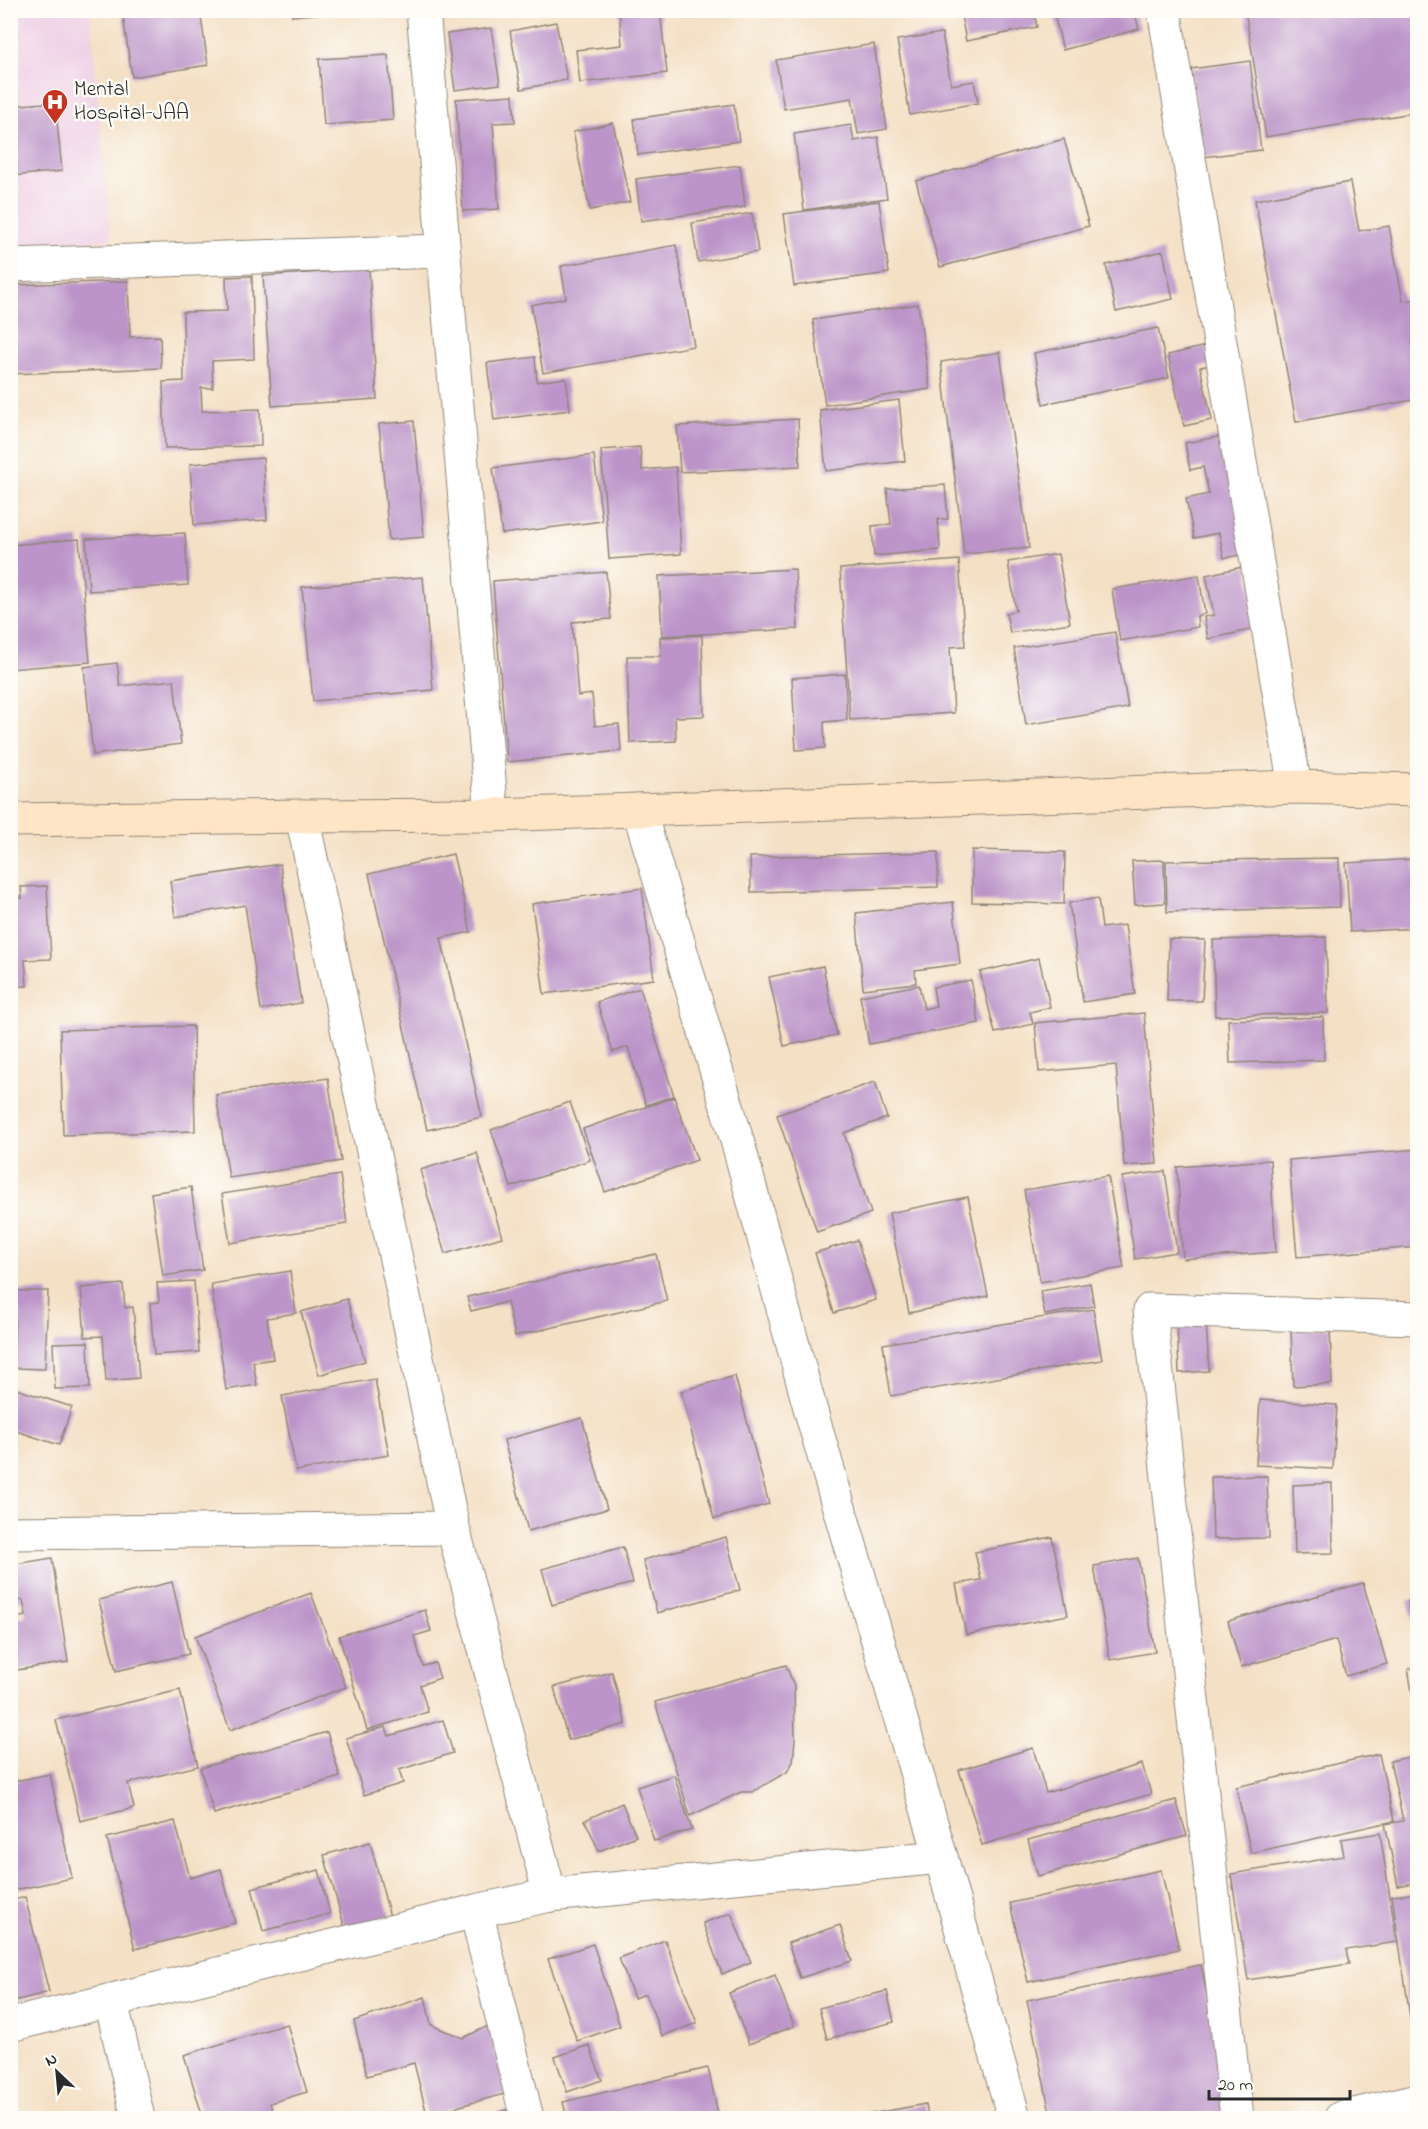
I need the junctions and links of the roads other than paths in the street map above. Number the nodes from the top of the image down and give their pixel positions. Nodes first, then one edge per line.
1 (423, 10) edge
2 (1164, 10) edge
3 (443, 251) junction
4 (10, 265) edge
5 (1294, 787) junction
6 (1418, 790) edge
7 (639, 810) junction
8 (492, 815) junction
9 (302, 816) junction
10 (10, 820) edge
11 (1418, 1318) edge
12 (453, 1528) junction
13 (10, 1533) edge
14 (941, 1857) junction
15 (550, 1895) junction
16 (476, 1911) junction
17 (111, 2001) junction
18 (10, 2025) edge
19 (1418, 2100) edge
20 (138, 2118) edge
21 (527, 2118) edge
22 (1014, 2118) edge
23 (1237, 2118) edge
24 (1341, 2118) edge

1 - 3 street
2 - 5 street
3 - 4 street
3 - 8 street
5 - 6 main road
5 - 7 main road
7 - 8 main road
7 - 14 street
8 - 9 main road
9 - 10 main road
9 - 12 street
11 - 23 street
12 - 13 street
12 - 15 street
14 - 15 street
14 - 22 street
15 - 16 street
16 - 17 street
16 - 21 street
17 - 18 street
17 - 20 street
19 - 24 street

